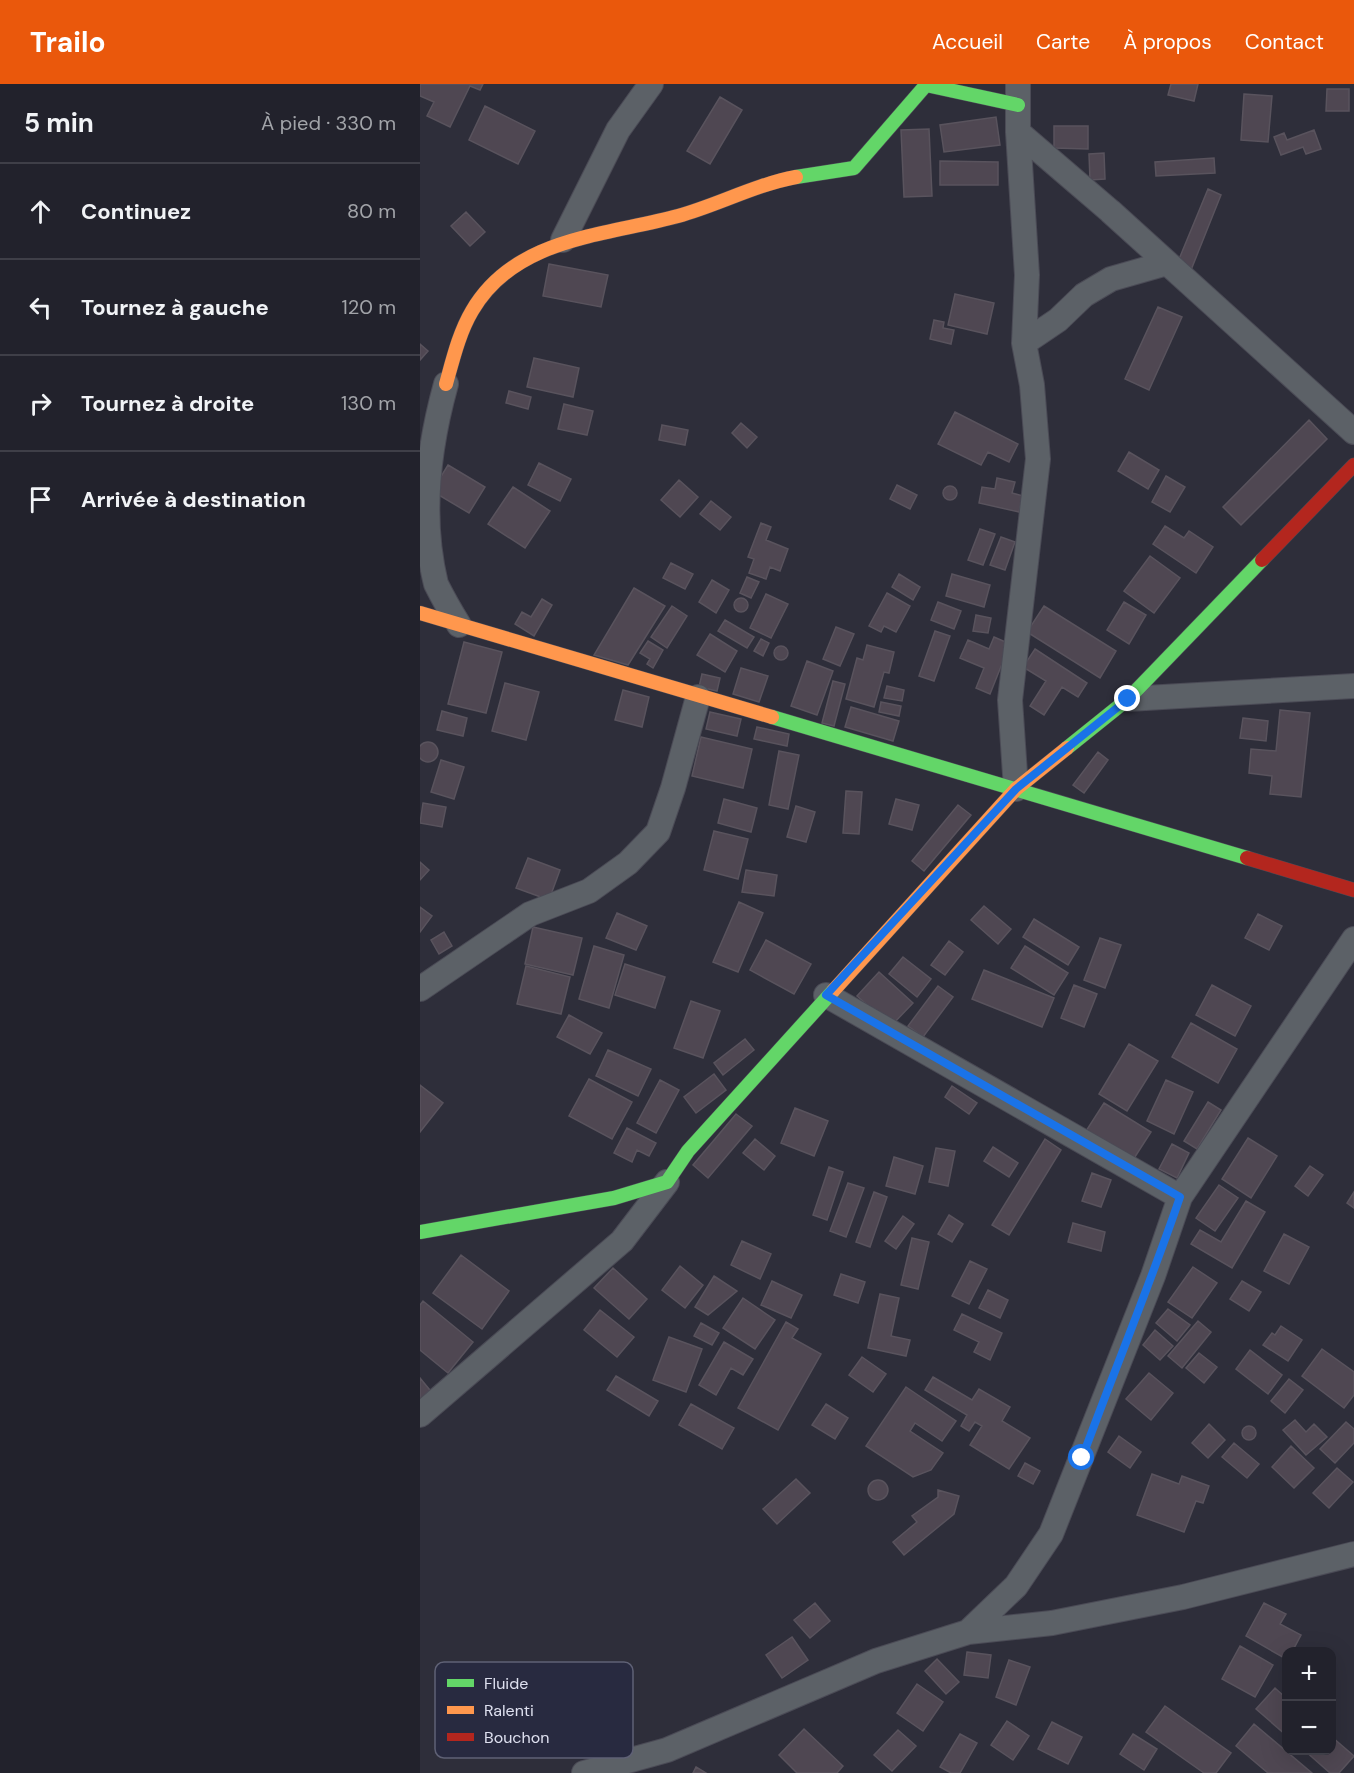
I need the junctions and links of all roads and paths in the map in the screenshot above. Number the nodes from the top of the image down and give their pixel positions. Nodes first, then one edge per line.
1 (651, 84) edge
2 (925, 84) edge
3 (1018, 95) edge
4 (1018, 132) junction
5 (563, 240) junction
6 (1167, 263) junction
7 (1024, 343) junction
8 (446, 384) joint
9 (1354, 432) edge
10 (1354, 465) edge
11 (420, 613) edge
12 (459, 625) junction
13 (1354, 686) edge
14 (698, 697) junction
15 (1128, 699) junction
16 (1016, 789) junction
17 (1354, 890) edge
18 (1354, 939) edge
19 (420, 989) edge
20 (826, 995) junction
21 (667, 1182) junction
22 (1180, 1197) junction
23 (420, 1232) edge
24 (420, 1415) edge
25 (1354, 1554) edge
26 (968, 1632) junction
27 (584, 1773) edge

1 - 5 street
2 - 3 street
2 - 5 street
3 - 4 street
4 - 6 street
4 - 7 street
5 - 8 street
6 - 7 street
6 - 9 street
7 - 16 street
8 - 12 street
10 - 15 street
11 - 12 street
12 - 14 street
13 - 15 street
14 - 16 street
14 - 19 street
15 - 16 street
16 - 17 street
16 - 20 street
18 - 22 street
20 - 21 street
20 - 22 street
21 - 23 street
21 - 24 street
22 - 26 street
25 - 26 street
26 - 27 street

